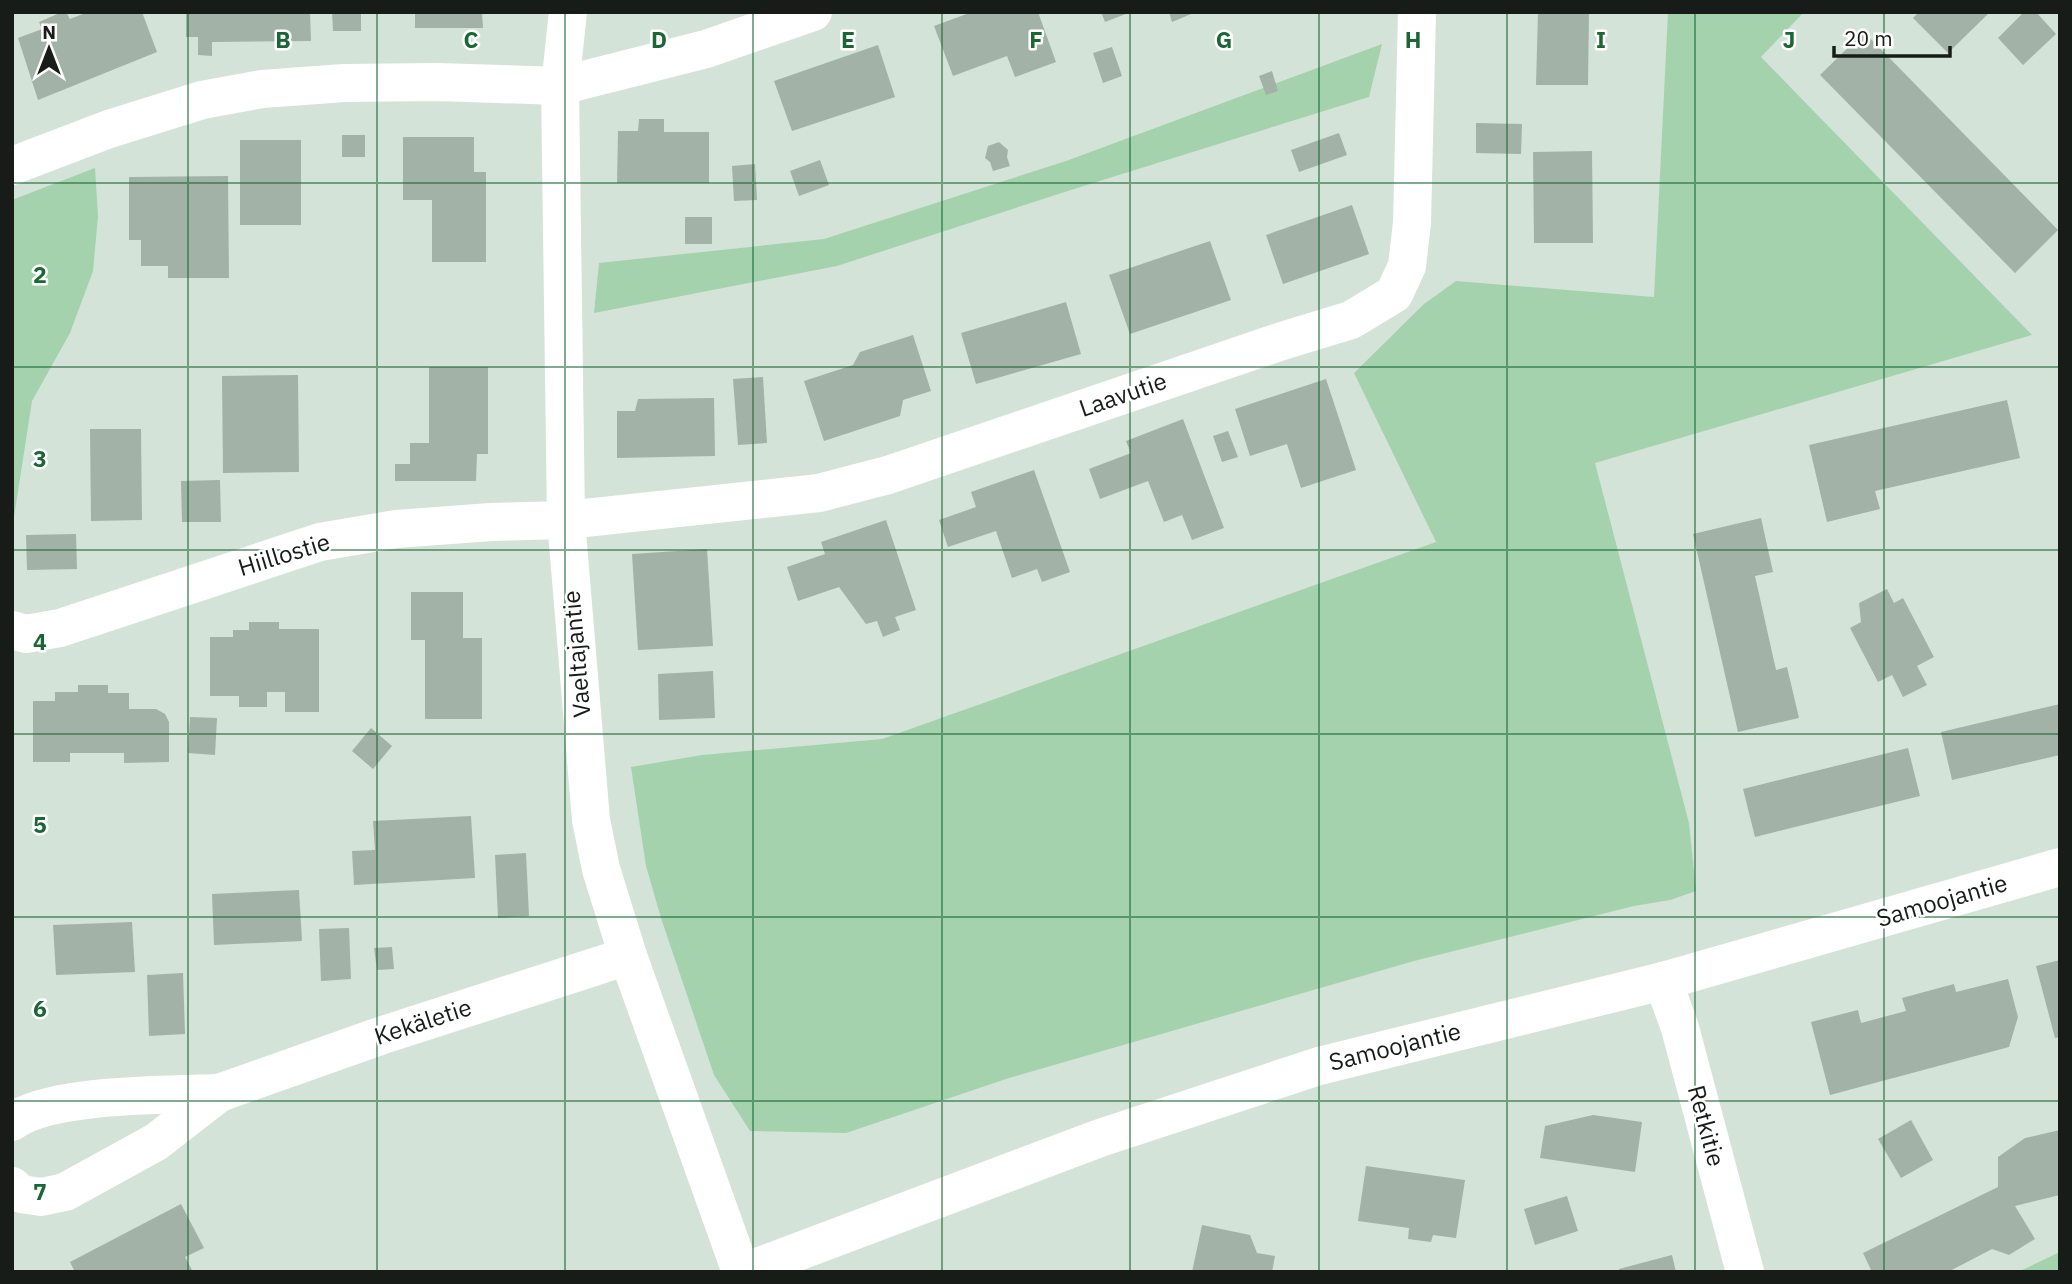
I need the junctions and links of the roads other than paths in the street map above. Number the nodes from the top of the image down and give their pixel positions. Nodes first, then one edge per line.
1 (568, 12) edge
2 (813, 12) edge
3 (1417, 12) edge
4 (561, 86) junction
5 (12, 166) edge
6 (566, 520) junction
7 (12, 630) edge
8 (2060, 867) edge
9 (628, 956) junction
10 (1663, 981) junction
11 (219, 1093) junction
12 (12, 1122) edge
13 (12, 1186) edge
14 (742, 1272) edge
15 (1745, 1272) edge

1 - 4 street, Vaeltajantie
2 - 4 street
3 - 6 street, Laavutie
4 - 5 street
4 - 6 street, Vaeltajantie
6 - 7 street, Hiillostie
6 - 9 street, Vaeltajantie
8 - 10 street, Samoojantie
9 - 11 street, Kekäletie
9 - 14 street, Vaeltajantie
10 - 14 street, Samoojantie
10 - 15 street, Retkitie
11 - 12 street, Kekäletie
11 - 13 street, Kekäletie

